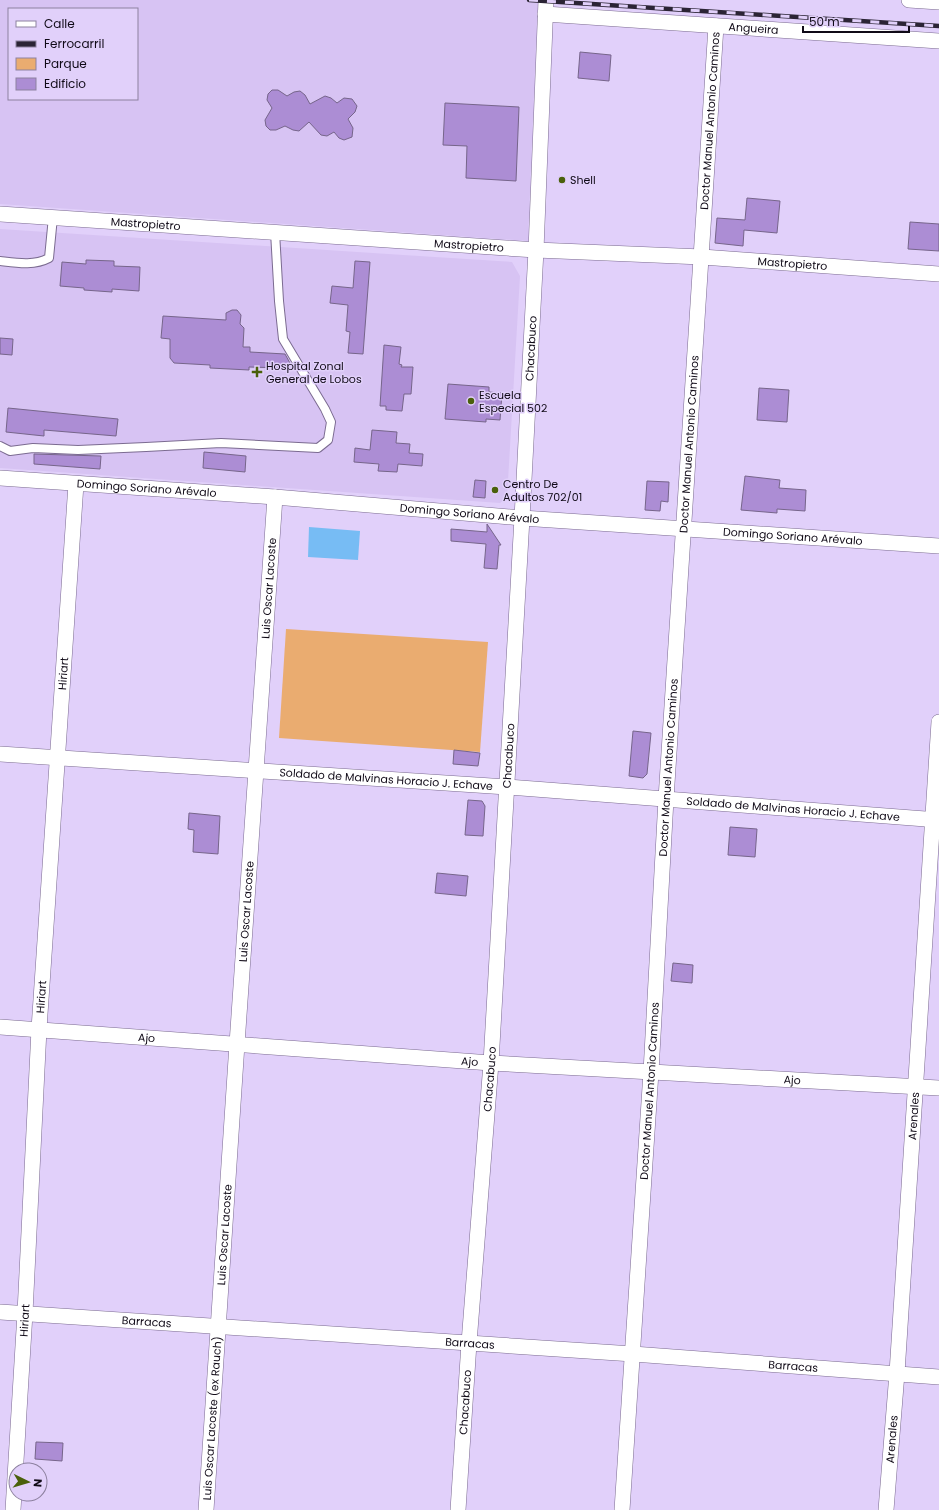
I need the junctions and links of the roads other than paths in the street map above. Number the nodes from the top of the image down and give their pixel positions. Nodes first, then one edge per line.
1 (909, 0) edge
2 (939, 2) edge
3 (546, 7) edge
4 (716, 26) junction
5 (939, 41) edge
6 (0, 214) edge
7 (53, 217) junction
8 (275, 232) junction
9 (536, 250) junction
10 (702, 257) junction
11 (0, 261) edge
12 (939, 274) edge
13 (0, 446) edge
14 (0, 478) edge
15 (76, 484) junction
16 (275, 497) junction
17 (522, 518) junction
18 (684, 529) junction
19 (939, 546) edge
20 (939, 722) edge
21 (0, 754) edge
22 (57, 758) junction
23 (257, 770) junction
24 (507, 787) junction
25 (666, 799) junction
26 (936, 820) edge
27 (0, 1027) edge
28 (39, 1029) junction
29 (237, 1044) junction
30 (491, 1063) junction
31 (651, 1072) junction
32 (915, 1086) junction
33 (939, 1088) edge
34 (0, 1312) edge
35 (25, 1313) junction
36 (219, 1326) junction
37 (469, 1343) junction
38 (632, 1354) junction
39 (897, 1373) junction
40 (939, 1377) edge
41 (13, 1510) edge
42 (206, 1510) edge
43 (458, 1510) edge
44 (622, 1510) edge
45 (886, 1510) edge

1 - 2 street
3 - 4 street, Angueira
3 - 9 street, Chacabuco
4 - 5 street, Angueira
4 - 10 street, Doctor Manuel Antonio Caminos
6 - 7 street, Mastropietro
7 - 8 street, Mastropietro
7 - 11 lane
8 - 9 street, Mastropietro
8 - 13 lane
9 - 10 street, Mastropietro
9 - 17 street, Chacabuco
10 - 12 street, Mastropietro
10 - 18 street, Doctor Manuel Antonio Caminos
14 - 15 street, Domingo Soriano Arévalo
15 - 16 street, Domingo Soriano Arévalo
15 - 22 street, Hiriart
16 - 17 street, Domingo Soriano Arévalo
16 - 23 street, Luis Oscar Lacoste
17 - 18 street, Domingo Soriano Arévalo
17 - 24 street, Chacabuco
18 - 19 street, Domingo Soriano Arévalo
18 - 25 street, Doctor Manuel Antonio Caminos
20 - 26 street, Arenales
21 - 22 street, Soldado de Malvinas Horacio J. Echave
22 - 23 street, Soldado de Malvinas Horacio J. Echave
22 - 28 street, Hiriart
23 - 24 street, Soldado de Malvinas Horacio J. Echave
23 - 29 street, Luis Oscar Lacoste
24 - 25 street, Soldado de Malvinas Horacio J. Echave
24 - 30 street, Chacabuco
25 - 26 street, Soldado de Malvinas Horacio J. Echave
25 - 31 street, Doctor Manuel Antonio Caminos
26 - 32 street, Arenales
27 - 28 street, Ajo
28 - 29 street, Ajo
28 - 35 street, Hiriart
29 - 30 street, Ajo
29 - 36 street, Luis Oscar Lacoste
30 - 31 street, Ajo
30 - 37 street, Chacabuco
31 - 32 street, Ajo
31 - 38 street, Doctor Manuel Antonio Caminos
32 - 33 street, Ajo
32 - 39 street, Arenales
34 - 35 street, Barracas
35 - 36 street, Barracas
35 - 41 street, Hiriart
36 - 37 street, Barracas
36 - 42 street, Luis Oscar Lacoste (ex Rauch)
37 - 38 street, Barracas
37 - 43 street, Chacabuco
38 - 39 street, Barracas
38 - 44 street, Doctor Manuel Antonio Caminos
39 - 40 street, Barracas
39 - 45 street, Arenales

